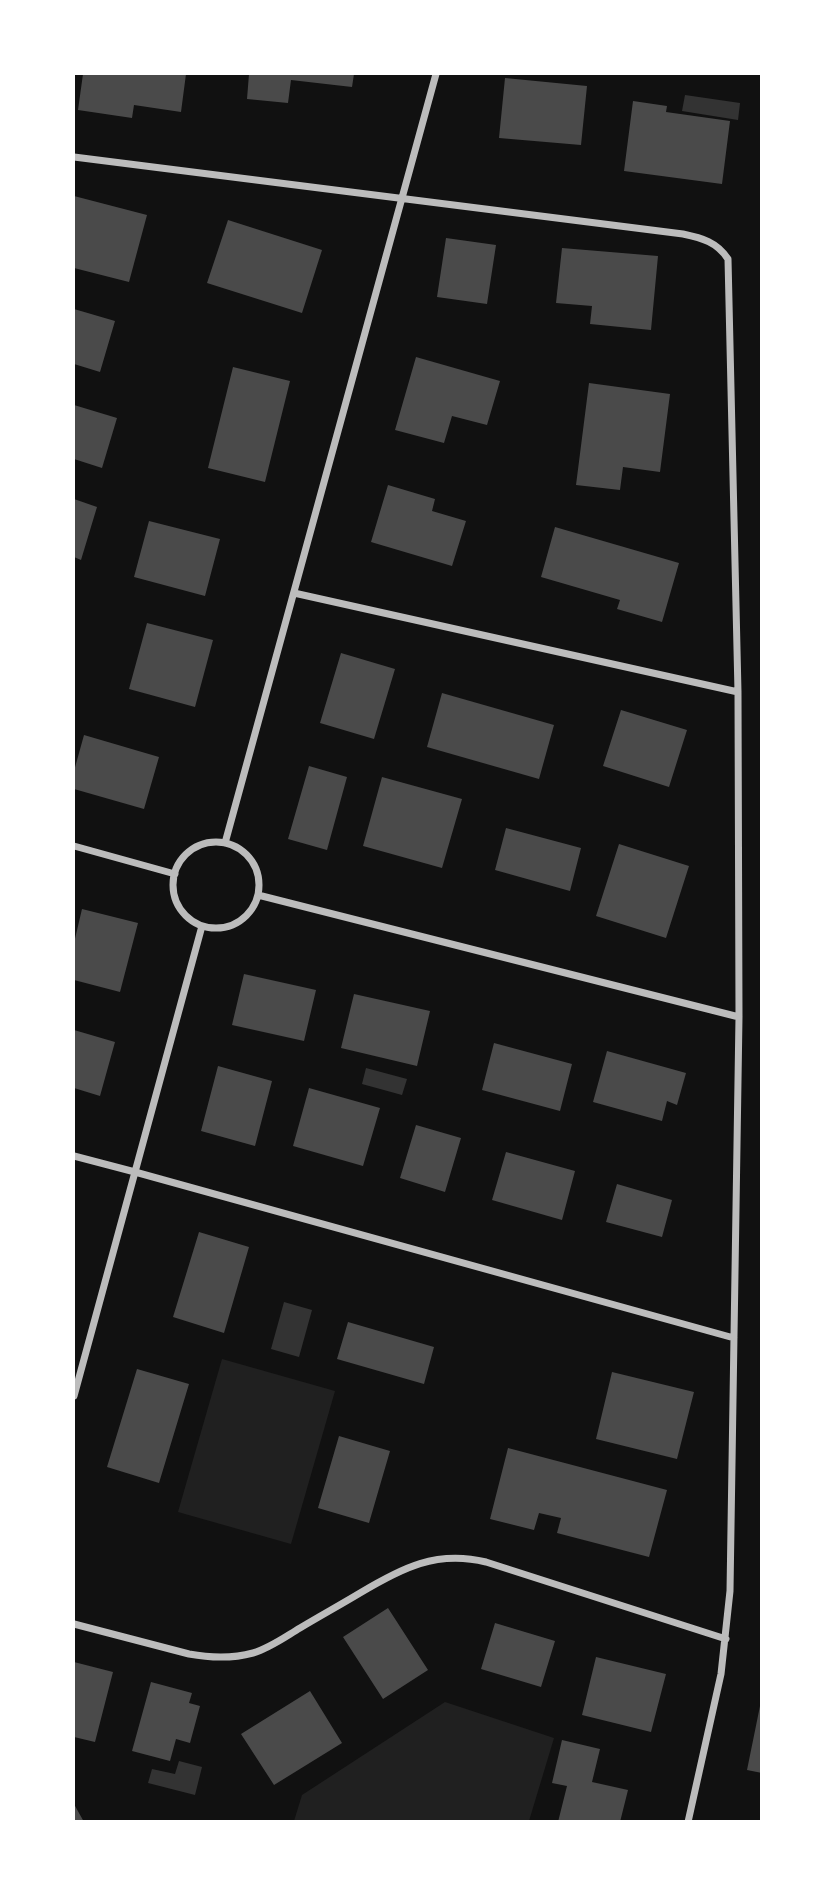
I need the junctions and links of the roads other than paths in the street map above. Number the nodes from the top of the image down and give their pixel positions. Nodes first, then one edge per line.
1 (436, 74) edge
2 (74, 157) edge
3 (402, 199) junction
4 (294, 593) junction
5 (737, 692) junction
6 (225, 843) junction
7 (74, 846) edge
8 (175, 874) junction
9 (258, 895) junction
10 (202, 926) junction
11 (739, 1017) junction
12 (74, 1156) edge
13 (135, 1172) junction
14 (734, 1338) junction
15 (74, 1396) edge
16 (74, 1624) edge
17 (726, 1639) junction
18 (688, 1822) edge

1 - 3 street
2 - 3 street
3 - 4 street
3 - 5 street
4 - 5 street
4 - 6 street
5 - 11 street
6 - 8 street
6 - 9 street
7 - 8 street
8 - 10 street
9 - 10 street
9 - 11 street
10 - 13 street
11 - 14 street
12 - 13 street
13 - 14 street
13 - 15 street
14 - 17 street
16 - 17 street
17 - 18 street

